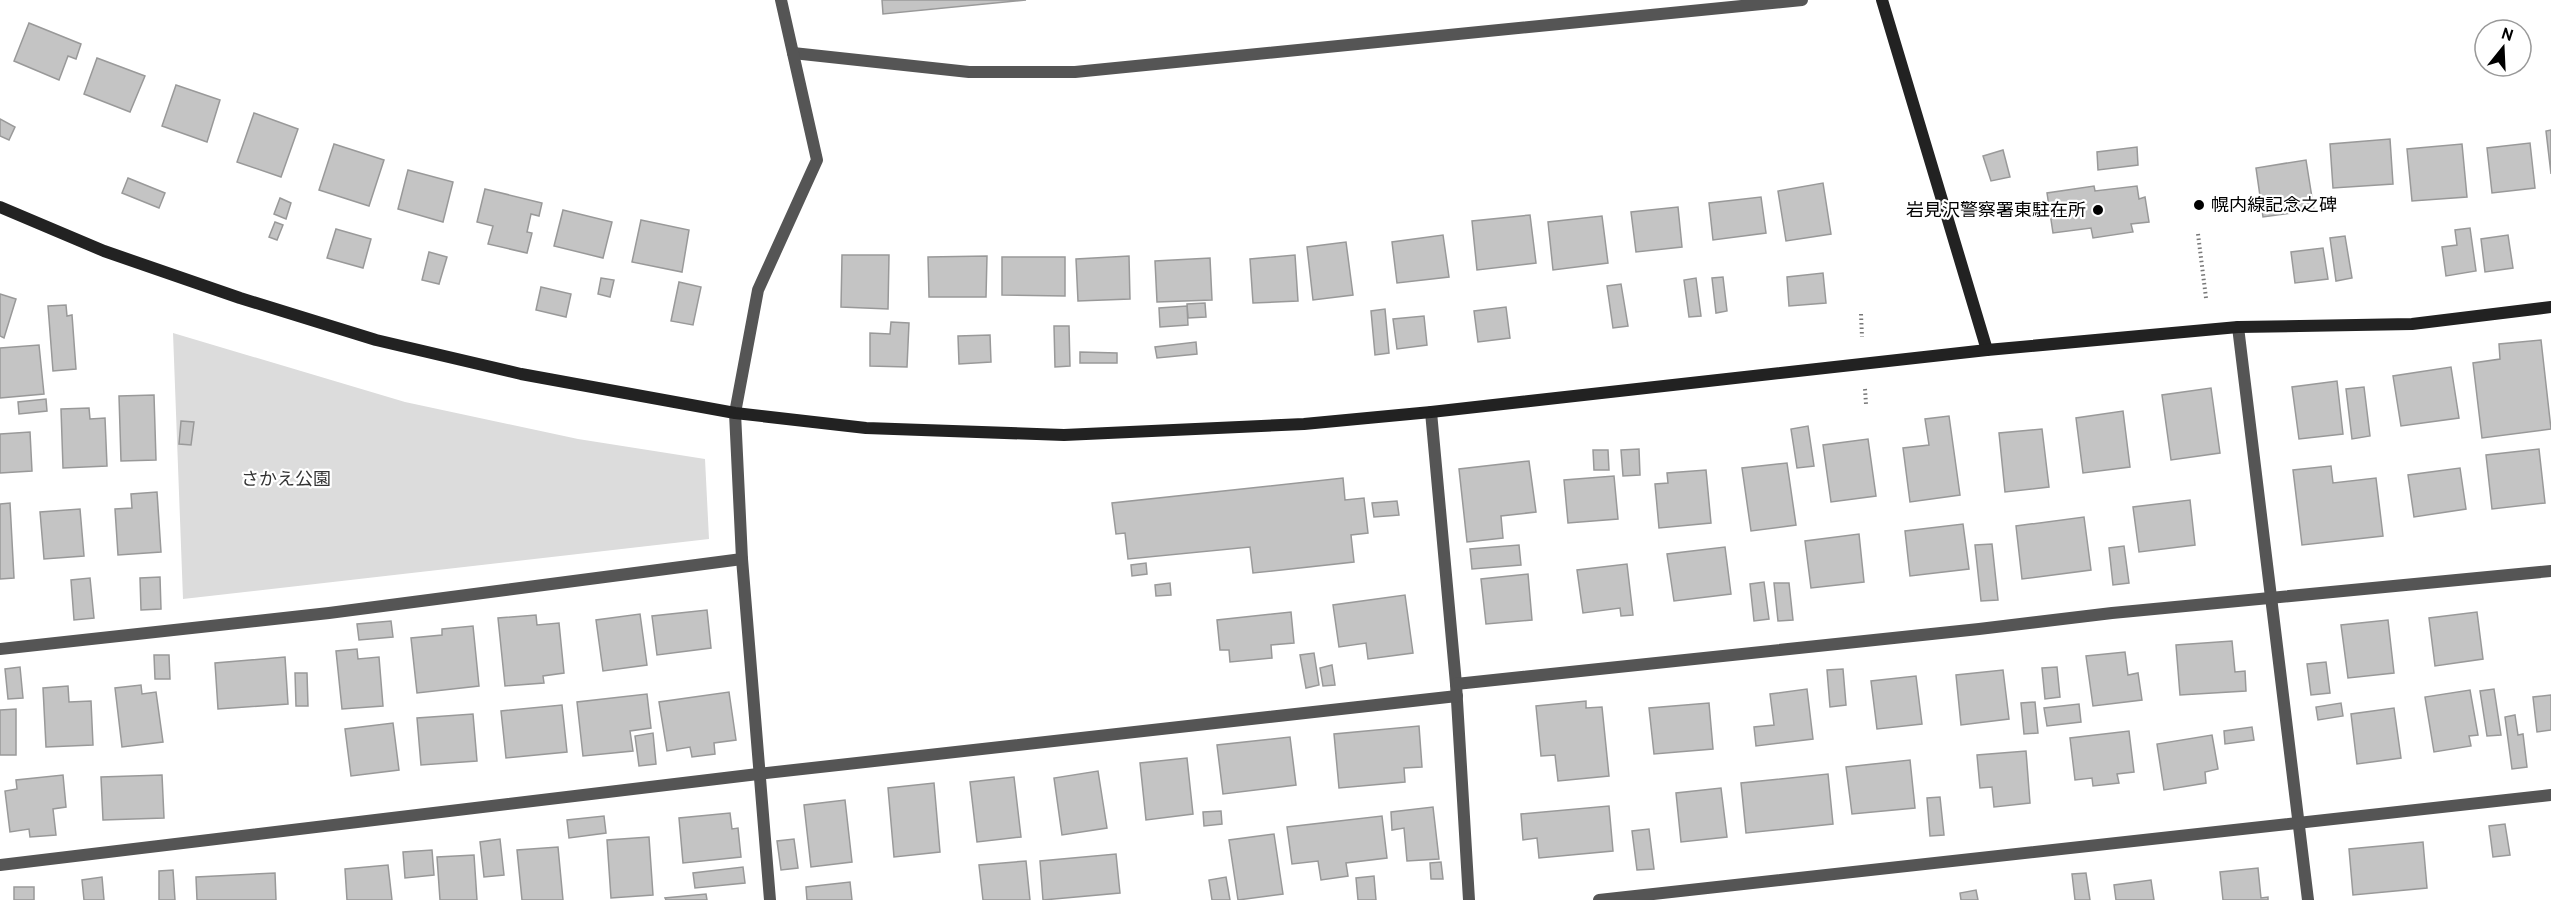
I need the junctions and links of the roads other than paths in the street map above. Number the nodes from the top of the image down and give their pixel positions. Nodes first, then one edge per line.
1 (781, 0) edge
2 (1802, 0) edge
3 (1882, 0) edge
4 (793, 53) junction
5 (0, 207) edge
6 (2551, 307) edge
7 (2238, 327) junction
8 (1987, 350) junction
9 (1431, 412) junction
10 (735, 413) junction
11 (742, 559) junction
12 (2551, 571) edge
13 (2271, 597) junction
14 (0, 649) edge
15 (1457, 690) junction
16 (758, 774) junction
17 (2551, 795) edge
18 (2300, 823) junction
19 (0, 865) edge
20 (770, 900) edge
21 (1469, 900) edge
22 (1599, 900) edge
23 (2308, 900) edge

1 - 4 street
2 - 4 street
3 - 8 street
4 - 10 street
5 - 10 street
6 - 7 street
7 - 8 street
7 - 13 street
8 - 9 street
9 - 10 street
9 - 15 street
10 - 11 street
11 - 14 street
11 - 16 street
12 - 13 street
13 - 15 street
13 - 18 street
15 - 16 street
15 - 21 street
16 - 19 street
16 - 20 street
17 - 18 street
18 - 22 street
18 - 23 street

